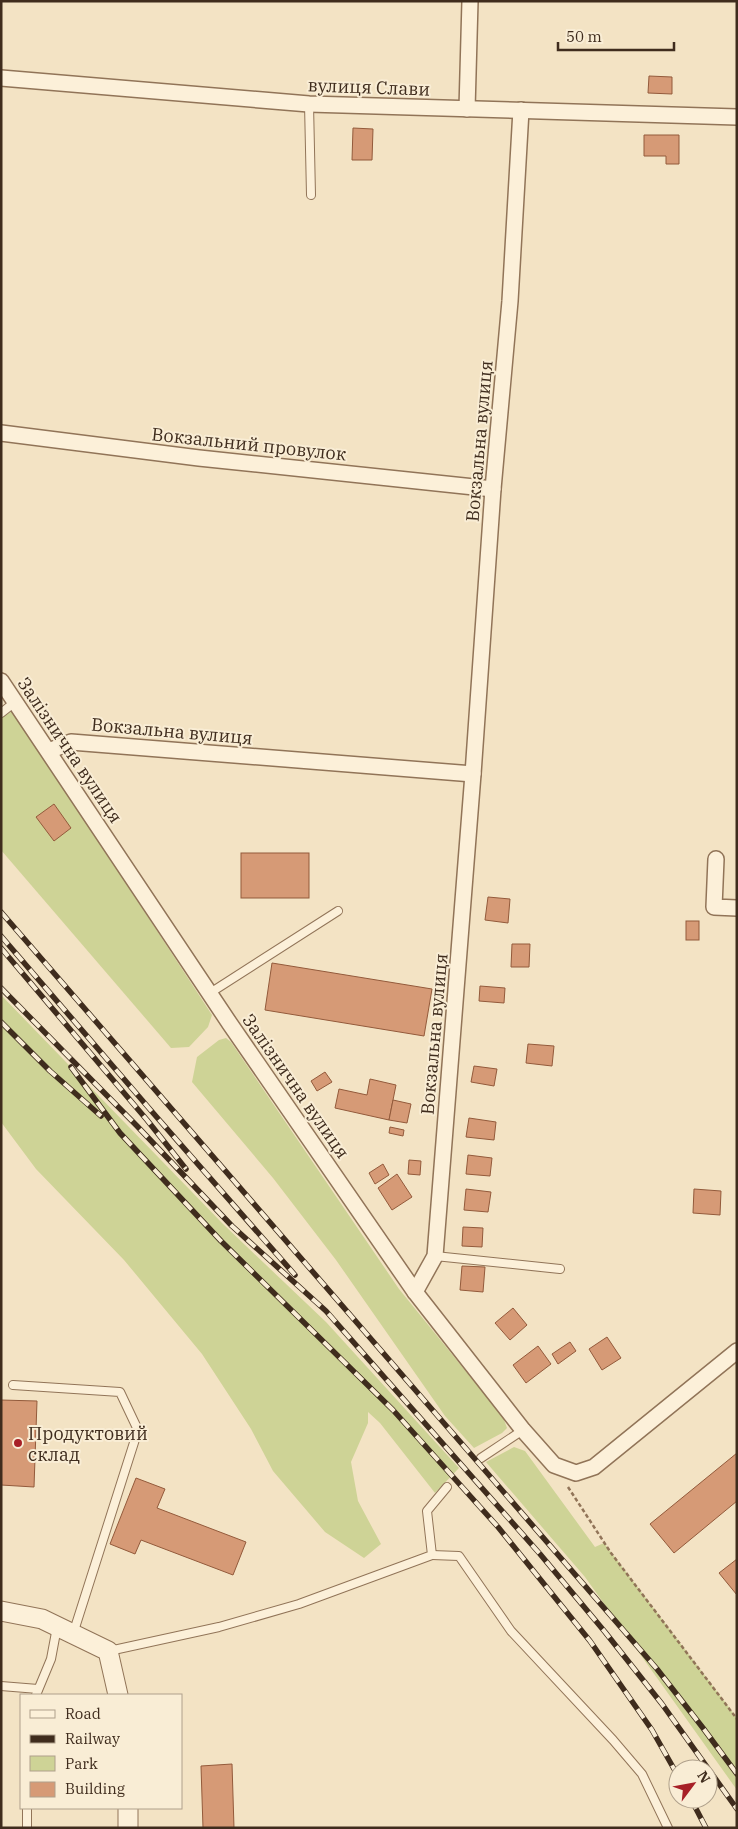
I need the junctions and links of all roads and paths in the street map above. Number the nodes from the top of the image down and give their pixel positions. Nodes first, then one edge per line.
1 (470, 1) edge
2 (1, 78) edge
3 (309, 104) junction
4 (467, 109) junction
5 (521, 110) junction
6 (737, 117) edge
7 (311, 195) dead end
8 (1, 433) edge
9 (494, 489) junction
10 (1, 681) edge
11 (15, 702) junction
12 (1, 713) edge
13 (50, 751) junction
14 (473, 774) junction
15 (716, 859) dead end
16 (737, 908) edge
17 (338, 911) dead end
18 (210, 993) junction
19 (435, 1256) junction
20 (560, 1268) dead end
21 (415, 1292) junction
22 (737, 1351) edge
23 (14, 1385) dead end
24 (523, 1430) junction
25 (481, 1458) dead end
26 (554, 1465) junction
27 (447, 1487) dead end
28 (432, 1555) junction
29 (1, 1611) edge
30 (65, 1630) junction
31 (108, 1651) junction
32 (1, 1686) edge
33 (37, 1692) edge
34 (118, 1694) edge
35 (737, 1719) edge
36 (27, 1809) edge
37 (128, 1809) edge
38 (27, 1828) edge
39 (128, 1828) edge
40 (668, 1828) edge

1 - 4 street
2 - 3 street, вулиця Слави
3 - 4 street, вулиця Слави
3 - 7 lane
4 - 5 street, вулиця Слави
5 - 6 street, вулиця Слави
5 - 9 street, Вокзальна вулиця
8 - 9 street, Вокзальний провулок
9 - 14 street, Вокзальна вулиця
10 - 11 street, Залізнична вулиця
11 - 12 lane
11 - 13 street, Залізнична вулиця
13 - 14 street, Вокзальна вулиця
13 - 18 street, Залізнична вулиця
14 - 19 street, Вокзальна вулиця
15 - 16 street
17 - 18 lane
18 - 21 street, Залізнична вулиця
19 - 20 lane
19 - 21 street, Вокзальна вулиця
21 - 24 street, Залізнична вулиця
22 - 26 street
23 - 30 lane
24 - 25 lane
24 - 26 street, Залізнична вулиця
26 - 35 path
27 - 28 lane
28 - 31 lane
28 - 40 lane
29 - 30 street
30 - 31 street
30 - 33 lane
31 - 34 street
32 - 33 lane
36 - 38 lane
37 - 39 street

